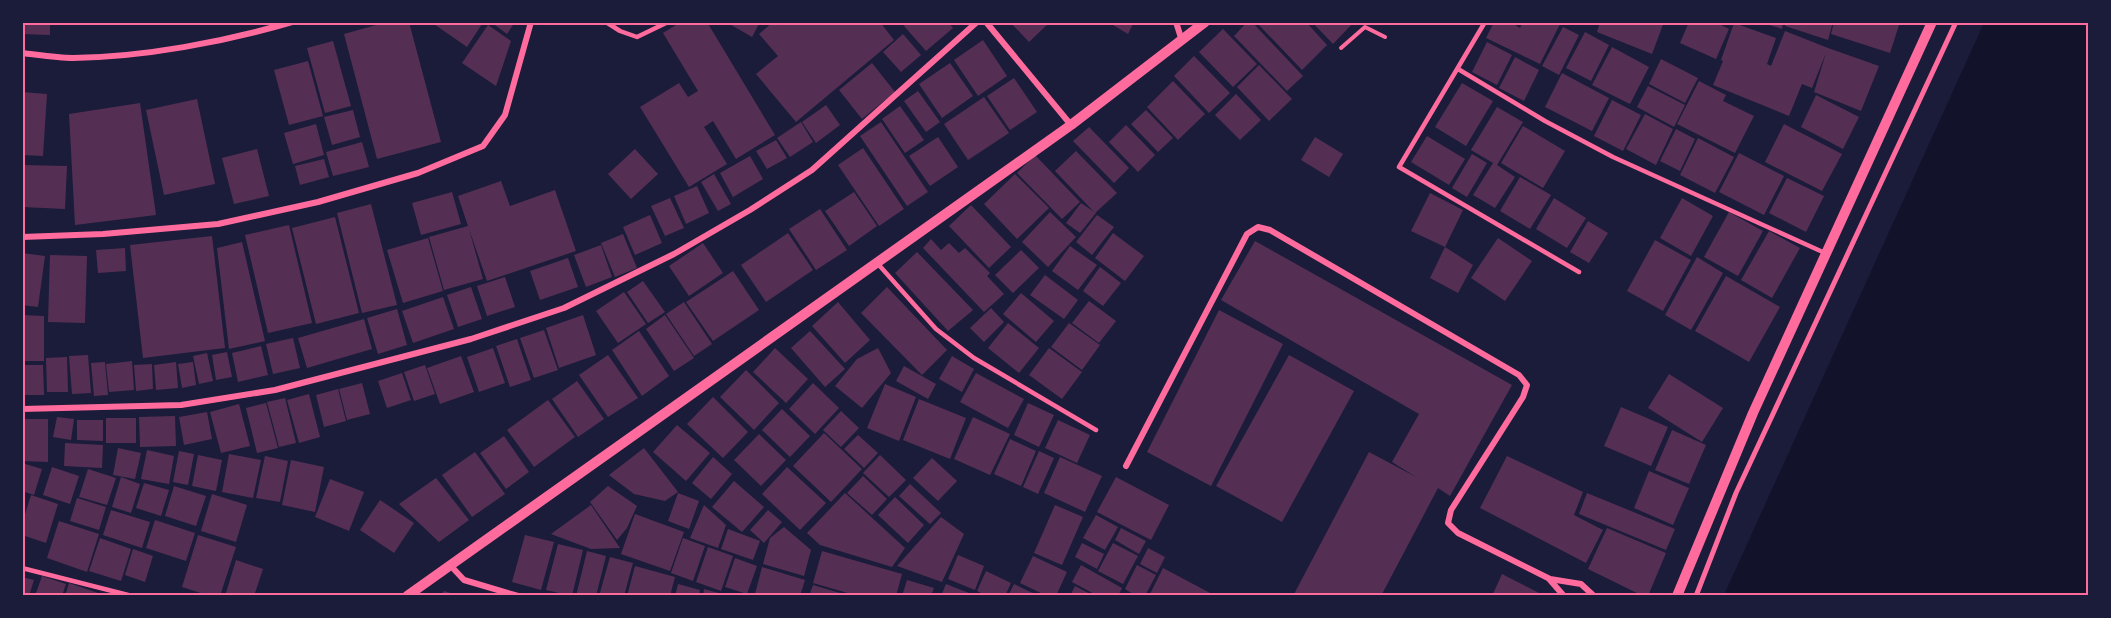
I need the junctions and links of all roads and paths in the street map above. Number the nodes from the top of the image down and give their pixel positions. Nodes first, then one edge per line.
1 (292, 22) edge
2 (531, 22) edge
3 (606, 22) edge
4 (977, 22) edge
5 (986, 22) edge
6 (1176, 22) edge
7 (1205, 22) edge
8 (1485, 22) edge
9 (1932, 22) edge
10 (1956, 22) edge
11 (666, 23) edge
12 (1364, 25) edge
13 (1385, 38) dead end
14 (1182, 41) junction
15 (1341, 48) dead end
16 (22, 53) edge
17 (1458, 69) junction
18 (1071, 125) junction
19 (22, 237) edge
20 (1827, 254) junction
21 (876, 262) junction
22 (1579, 272) dead end
23 (22, 409) edge
24 (1096, 429) dead end
25 (1126, 466) dead end
26 (450, 565) junction
27 (22, 568) edge
28 (1550, 579) junction
29 (132, 596) edge
30 (406, 596) edge
31 (518, 596) edge
32 (1564, 596) edge
33 (1594, 596) edge
34 (1677, 596) edge
35 (1696, 596) edge

1 - 16 street
2 - 19 street
3 - 11 lane
4 - 23 street
5 - 18 street
6 - 14 street
7 - 14 street
8 - 17 lane
9 - 20 street
10 - 35 street
12 - 13 path
12 - 15 path
14 - 18 street
17 - 20 lane
17 - 22 lane
18 - 21 street
20 - 34 street
21 - 24 lane
21 - 26 street
25 - 28 street
26 - 30 street
26 - 31 street
27 - 29 lane
28 - 32 street
28 - 33 street

